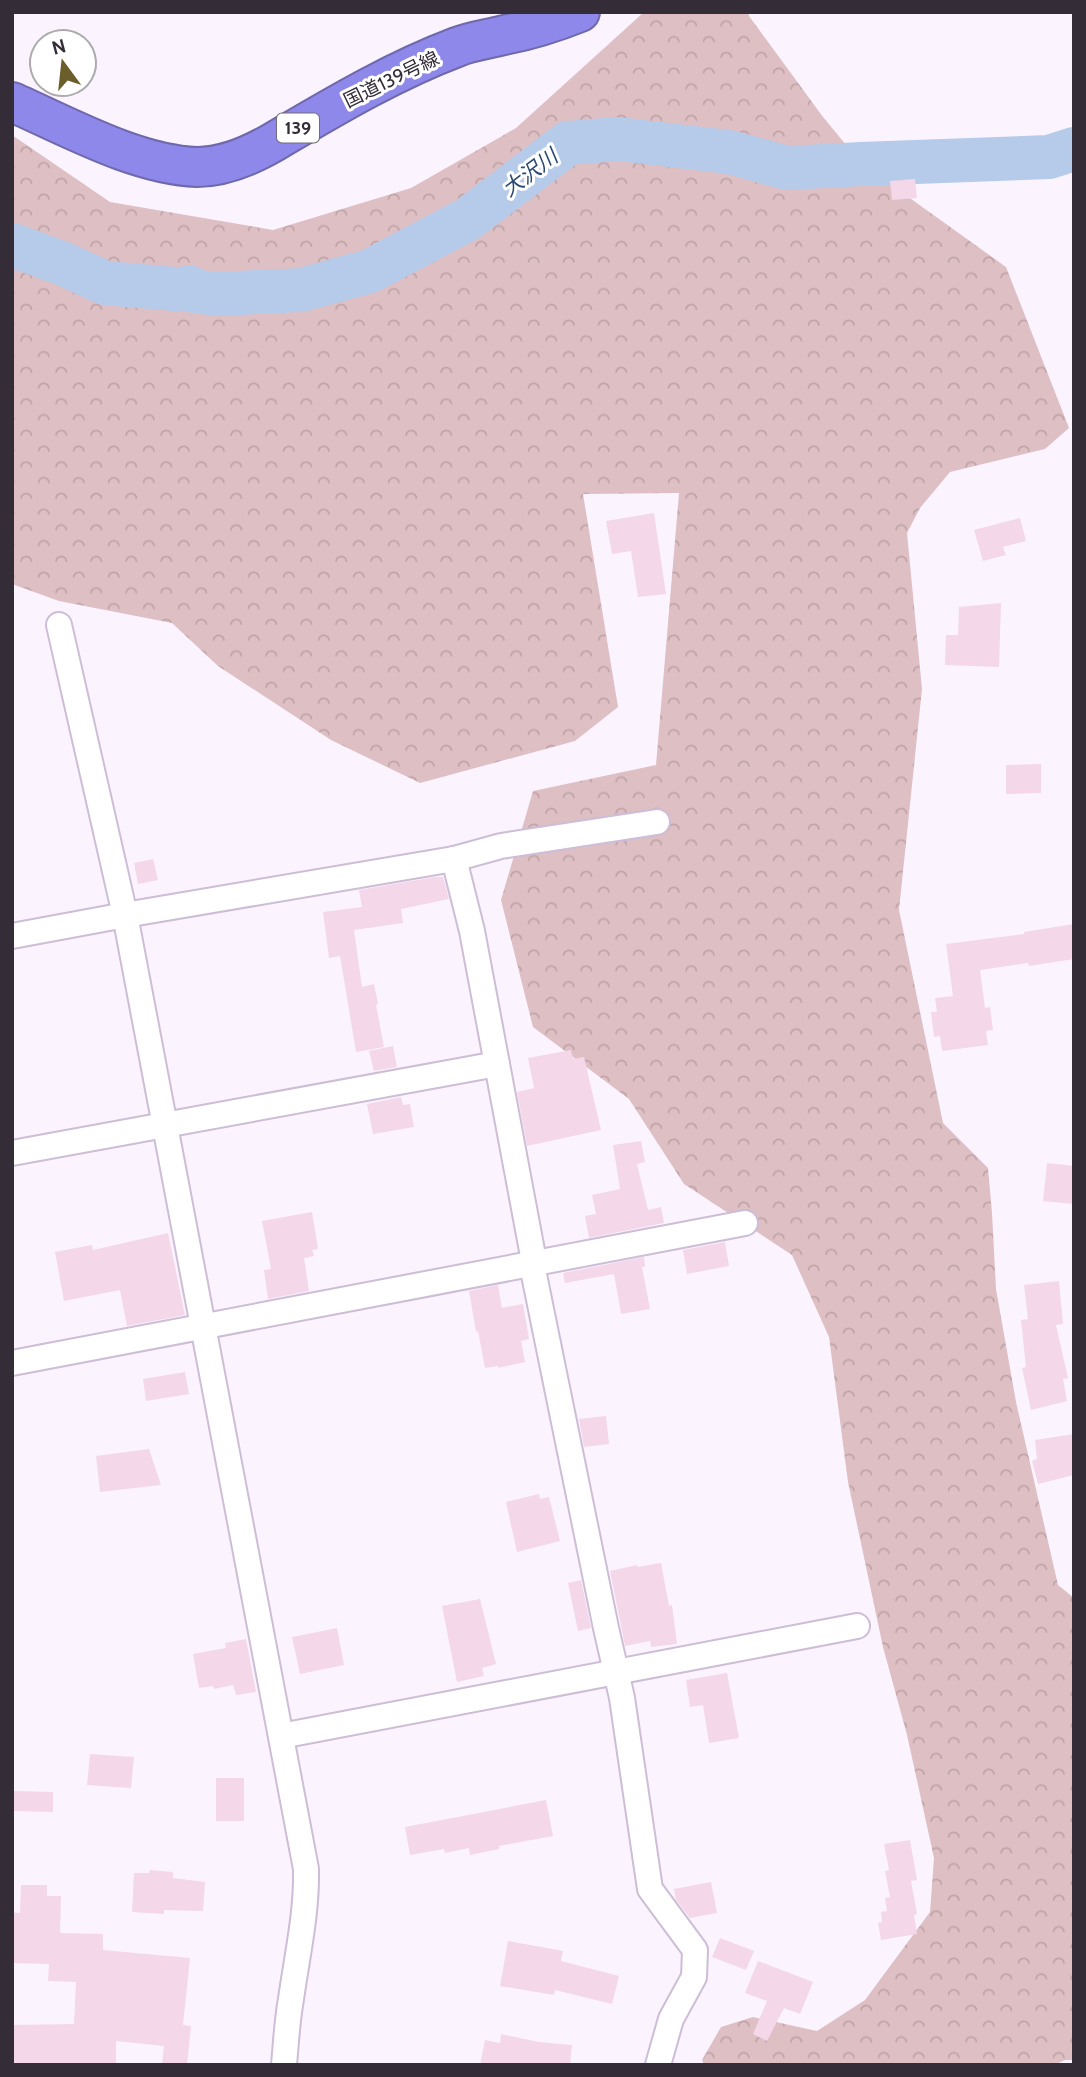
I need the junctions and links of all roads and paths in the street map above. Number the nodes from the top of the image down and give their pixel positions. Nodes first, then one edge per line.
1 (580, 12) edge
2 (12, 102) edge
3 (59, 625) dead end
4 (657, 822) dead end
5 (454, 859) junction
6 (125, 915) junction
7 (12, 936) edge
8 (497, 1064) junction
9 (165, 1125) junction
10 (12, 1153) edge
11 (745, 1223) dead end
12 (532, 1265) junction
13 (203, 1326) junction
14 (12, 1363) edge
15 (857, 1626) dead end
16 (616, 1672) junction
17 (281, 1735) junction
18 (284, 2065) edge
19 (658, 2065) edge

1 - 2 highway, 国道139号線 / 139
3 - 6 street
4 - 5 street
5 - 6 street
5 - 8 street
6 - 7 street
6 - 9 street
8 - 9 street
8 - 12 street
9 - 10 street
9 - 13 street
11 - 12 street
12 - 13 street
12 - 16 street
13 - 14 street
13 - 17 street
15 - 16 street
16 - 17 street
16 - 19 street
17 - 18 street

